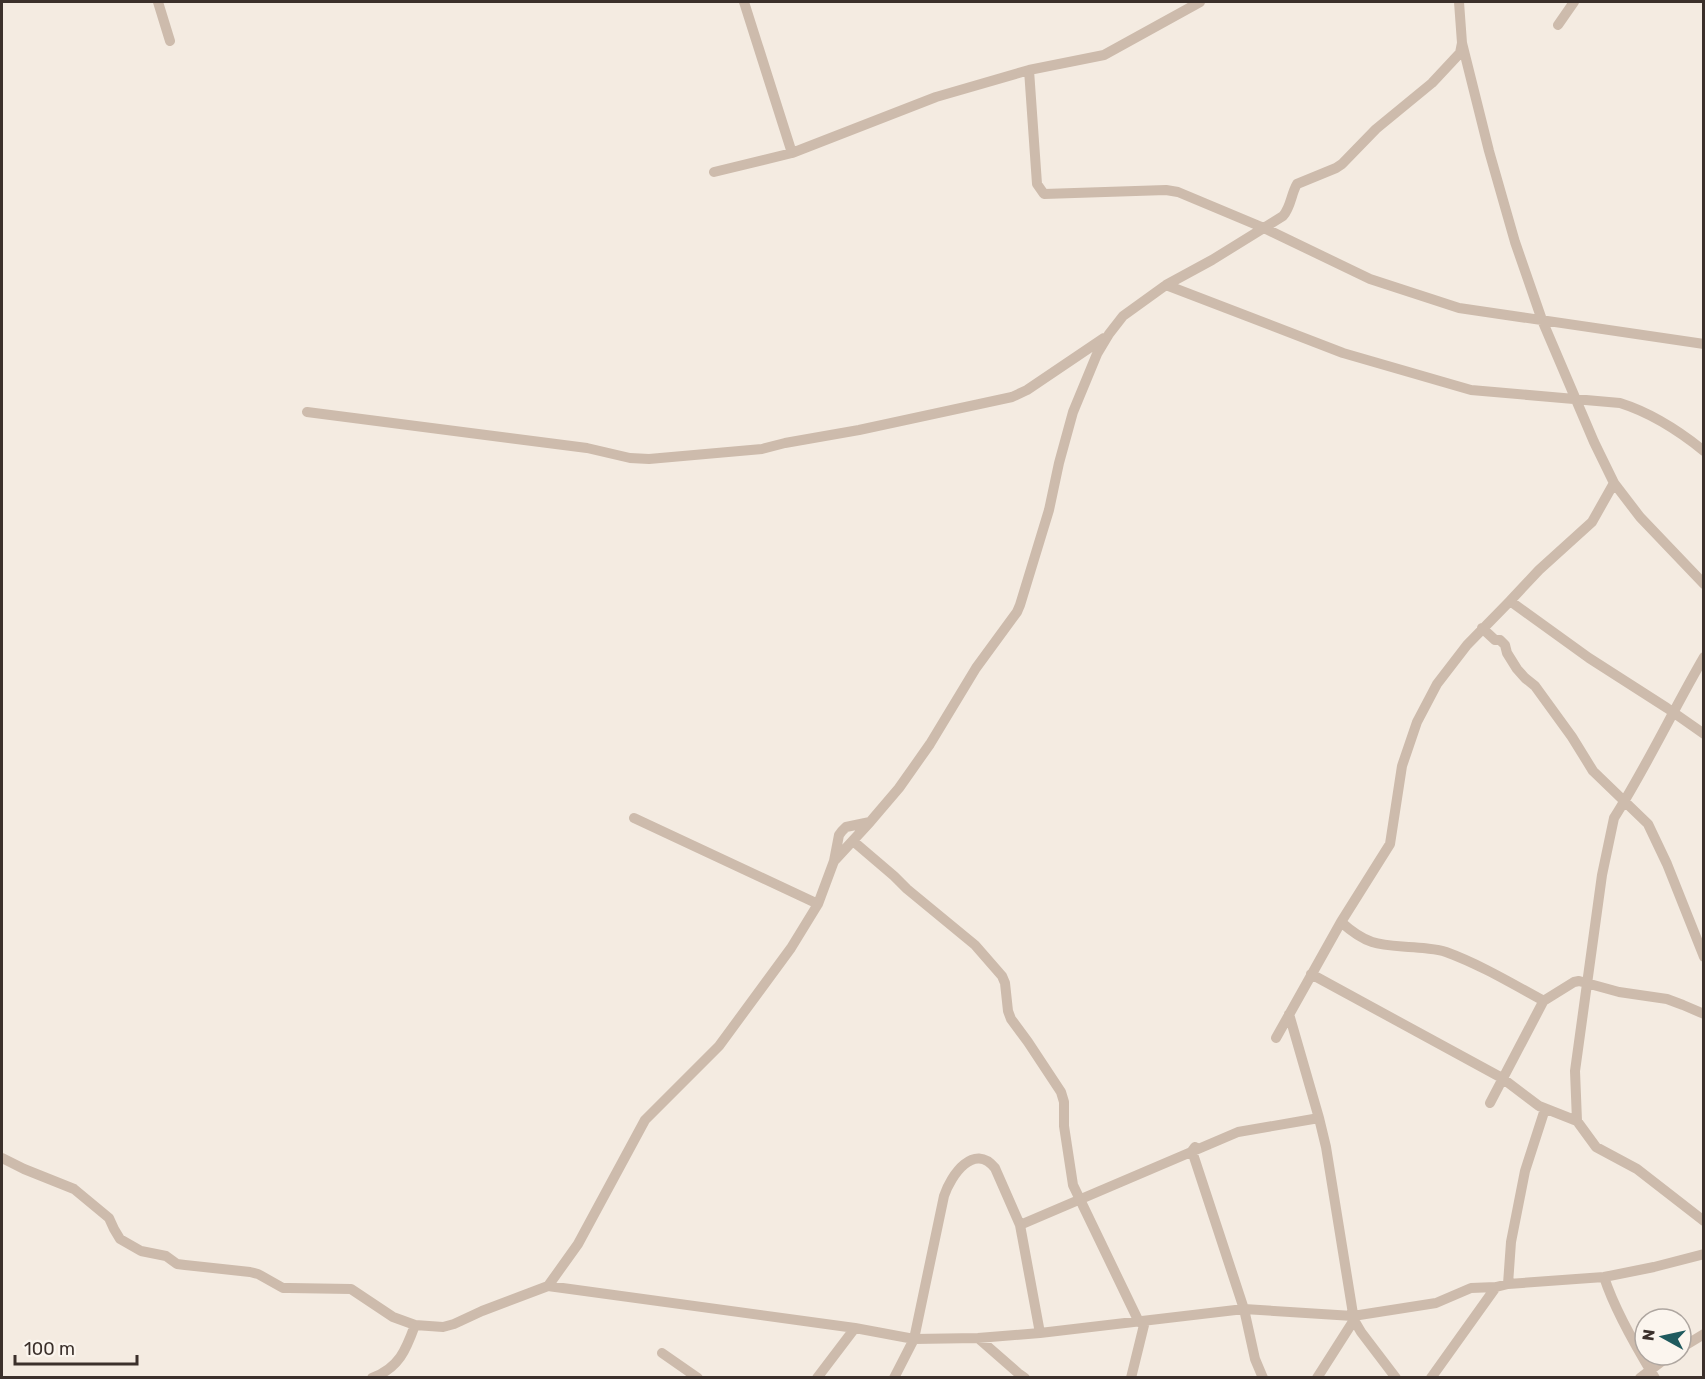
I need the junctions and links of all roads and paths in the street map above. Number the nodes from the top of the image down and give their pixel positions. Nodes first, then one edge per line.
1 (158, 2) edge
2 (744, 2) edge
3 (1200, 2) edge
4 (1460, 2) edge
5 (1574, 2) edge
6 (1558, 25) dead end
7 (170, 41) dead end
8 (1462, 43) junction
9 (1029, 70) junction
10 (792, 153) junction
11 (714, 172) dead end
12 (1264, 228) junction
13 (1166, 285) junction
14 (1542, 320) junction
15 (1109, 334) junction
16 (1704, 344) edge
17 (1575, 399) junction
18 (307, 412) dead end
19 (1704, 451) edge
20 (1614, 483) junction
21 (1704, 584) edge
22 (1510, 601) junction
23 (1482, 628) junction
24 (1704, 657) edge
25 (1672, 712) junction
26 (1704, 734) edge
27 (1625, 801) junction
28 (634, 818) dead end
29 (870, 822) junction
30 (853, 841) junction
31 (834, 861) junction
32 (818, 904) junction
33 (1341, 922) junction
34 (1704, 957) edge
35 (1311, 974) junction
36 (1588, 984) junction
37 (1544, 1000) junction
38 (1289, 1014) junction
39 (1704, 1014) edge
40 (1276, 1038) dead end
41 (1502, 1078) junction
42 (1490, 1103) dead end
43 (1545, 1109) junction
44 (1319, 1118) junction
45 (1578, 1121) junction
46 (1193, 1149) junction
47 (2, 1158) edge
48 (1080, 1200) junction
49 (1704, 1221) edge
50 (1020, 1226) junction
51 (1704, 1254) edge
52 (1604, 1277) junction
53 (1508, 1284) junction
54 (548, 1286) junction
55 (1496, 1287) junction
56 (1244, 1310) junction
57 (1354, 1318) junction
58 (1142, 1322) junction
59 (415, 1325) junction
60 (855, 1328) junction
61 (1040, 1333) junction
62 (978, 1338) junction
63 (914, 1339) junction
64 (662, 1353) dead end
65 (1653, 1374) edge
66 (372, 1377) edge
67 (698, 1377) edge
68 (817, 1377) edge
69 (894, 1377) edge
70 (1025, 1377) edge
71 (1131, 1377) edge
72 (1263, 1377) edge
73 (1317, 1377) edge
74 (1396, 1377) edge
75 (1431, 1377) edge
76 (1640, 1377) edge

1 - 7 street
2 - 10 street
3 - 9 street
4 - 8 street
5 - 6 street
8 - 12 street
8 - 14 street
9 - 10 street
9 - 12 street
10 - 11 street
12 - 13 street
12 - 14 street
13 - 15 street
13 - 17 street
14 - 16 street
14 - 17 street
15 - 18 street
15 - 29 street
17 - 19 street
17 - 20 street
20 - 21 street
20 - 22 street
22 - 23 street
22 - 25 street
23 - 27 street
23 - 33 street
24 - 25 street
25 - 26 street
25 - 27 street
27 - 34 street
27 - 36 street
28 - 32 street
29 - 30 street
29 - 31 street
30 - 31 street
30 - 48 street
31 - 32 street
32 - 54 street
33 - 35 street
33 - 37 street
35 - 38 street
35 - 41 street
36 - 37 street
36 - 39 street
36 - 45 street
37 - 41 street
38 - 40 street
38 - 44 street
41 - 42 street
41 - 43 street
43 - 45 street
43 - 53 street
44 - 46 street
44 - 57 street
45 - 49 street
46 - 48 street
46 - 56 street
47 - 59 street
48 - 50 street
48 - 58 street
50 - 61 street
50 - 63 street
51 - 52 street
52 - 53 street
52 - 65 street
53 - 55 street
54 - 59 street
54 - 60 street
55 - 57 street
55 - 75 street
56 - 57 street
56 - 58 street
56 - 72 street
57 - 73 street
57 - 74 street
58 - 61 street
58 - 71 street
59 - 66 street
60 - 63 street
60 - 68 street
61 - 62 street
62 - 63 street
62 - 70 street
63 - 69 street
64 - 67 street
65 - 76 street

